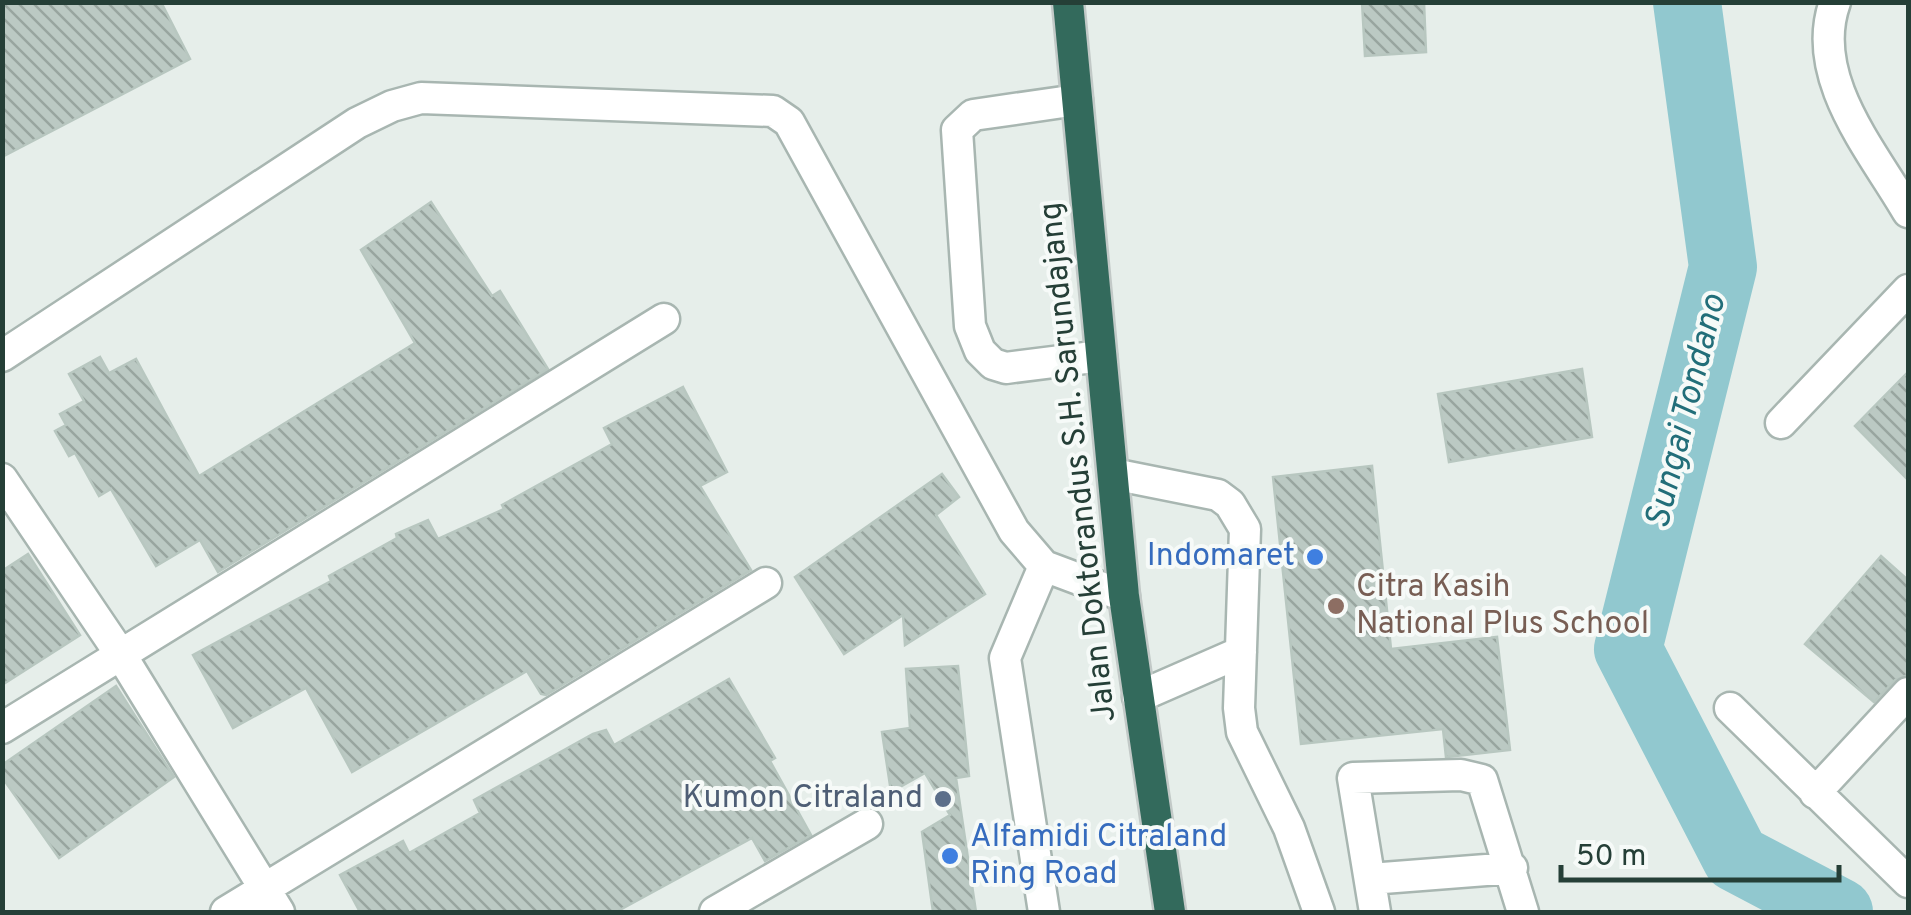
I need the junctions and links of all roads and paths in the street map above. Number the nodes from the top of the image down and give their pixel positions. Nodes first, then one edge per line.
1 (1068, 2) edge
2 (1836, 2) edge
3 (1077, 100) junction
4 (1908, 212) edge
5 (1908, 290) edge
6 (664, 318) dead end
7 (2, 356) edge
8 (1101, 356) junction
9 (1781, 423) dead end
10 (1113, 474) junction
11 (2, 479) edge
12 (1044, 566) junction
13 (766, 582) dead end
14 (1124, 596) junction
15 (1241, 652) junction
16 (121, 655) junction
17 (1908, 694) edge
18 (1138, 697) junction
19 (1730, 708) dead end
20 (2, 728) edge
21 (1815, 793) junction
22 (868, 824) dead end
23 (1512, 868) junction
24 (1370, 879) junction
25 (1908, 882) edge
26 (263, 886) junction
27 (226, 912) edge
28 (279, 912) edge
29 (715, 912) edge
30 (1044, 912) edge
31 (1170, 912) edge
32 (1319, 912) edge
33 (1375, 912) edge
34 (1523, 912) edge

1 - 3 highway, Jalan Doktorandus S.H. Sarundajang
2 - 4 street
3 - 8 highway, Jalan Doktorandus S.H. Sarundajang
3 - 8 street
5 - 9 street
6 - 16 street
7 - 12 street
8 - 10 highway, Jalan Doktorandus S.H. Sarundajang
10 - 14 highway, Jalan Doktorandus S.H. Sarundajang
10 - 15 street
11 - 16 street
12 - 14 street
12 - 30 street
13 - 26 street
14 - 18 highway, Jalan Doktorandus S.H. Sarundajang
15 - 18 street
15 - 32 street
16 - 20 street
16 - 26 street
17 - 21 street
18 - 31 highway, Jalan Doktorandus S.H. Sarundajang
19 - 21 street
21 - 25 street
22 - 29 street
23 - 24 street
23 - 24 street
23 - 34 street
24 - 33 street
26 - 27 street
26 - 28 street

